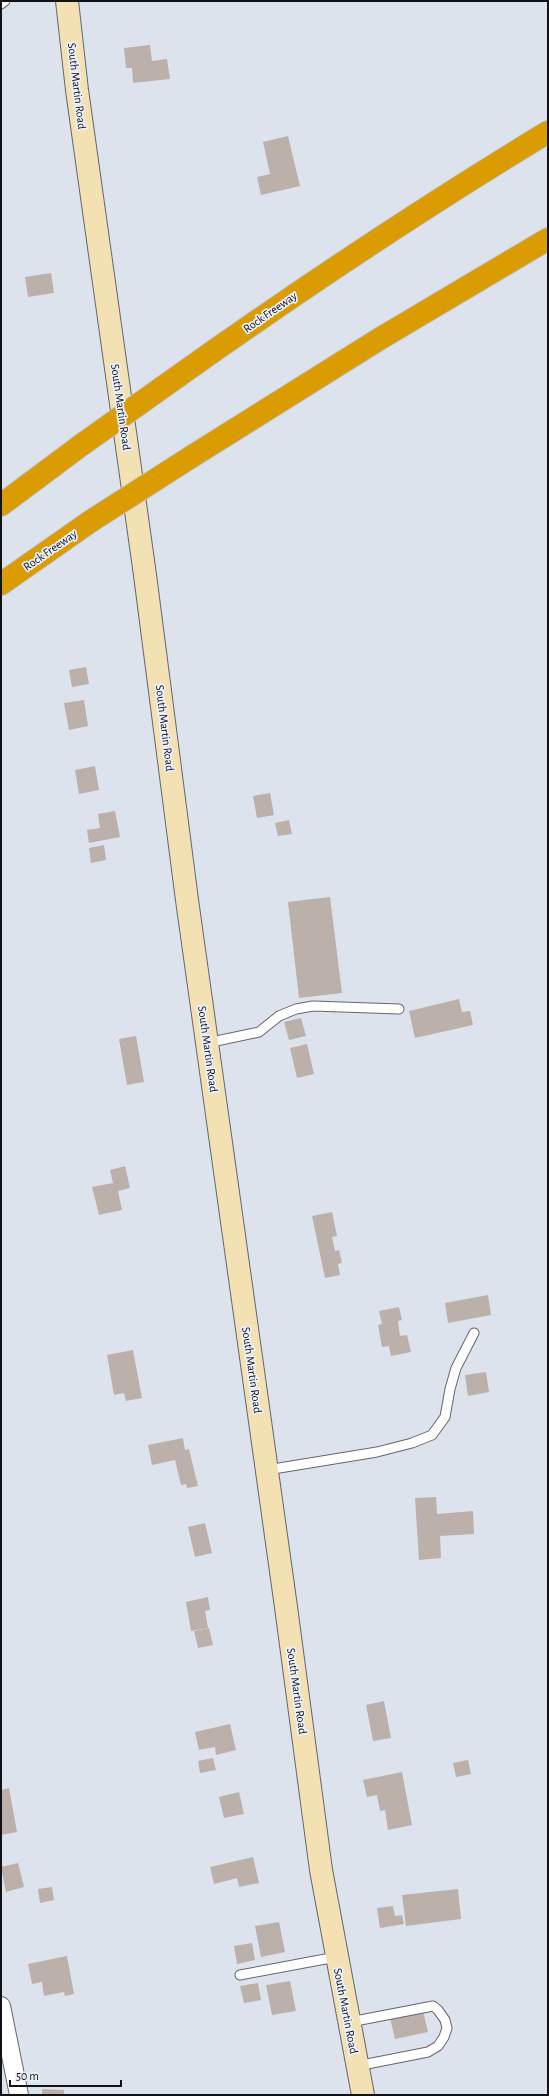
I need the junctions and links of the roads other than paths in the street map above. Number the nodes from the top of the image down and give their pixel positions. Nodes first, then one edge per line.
1 (5, 1) edge
2 (67, 1) edge
3 (1, 4) edge
4 (548, 132) edge
5 (548, 239) edge
6 (1, 505) edge
7 (1, 584) edge
8 (399, 1009) dead end
9 (207, 1044) junction
10 (474, 1333) dead end
11 (267, 1470) junction
12 (336, 1957) junction
13 (240, 1975) dead end
14 (1, 2006) edge
15 (348, 2022) junction
16 (357, 2066) junction
17 (19, 2095) edge
18 (363, 2095) edge

1 - 3 lane
2 - 9 street, South Martin Road
4 - 6 highway, Rock Freeway, bridge
5 - 7 highway, Rock Freeway, bridge
8 - 9 lane
9 - 11 street, South Martin Road
10 - 11 lane
11 - 12 street, South Martin Road
12 - 13 lane
12 - 15 street, South Martin Road
14 - 17 street
15 - 16 street, South Martin Road
15 - 16 lane
16 - 18 street, South Martin Road

